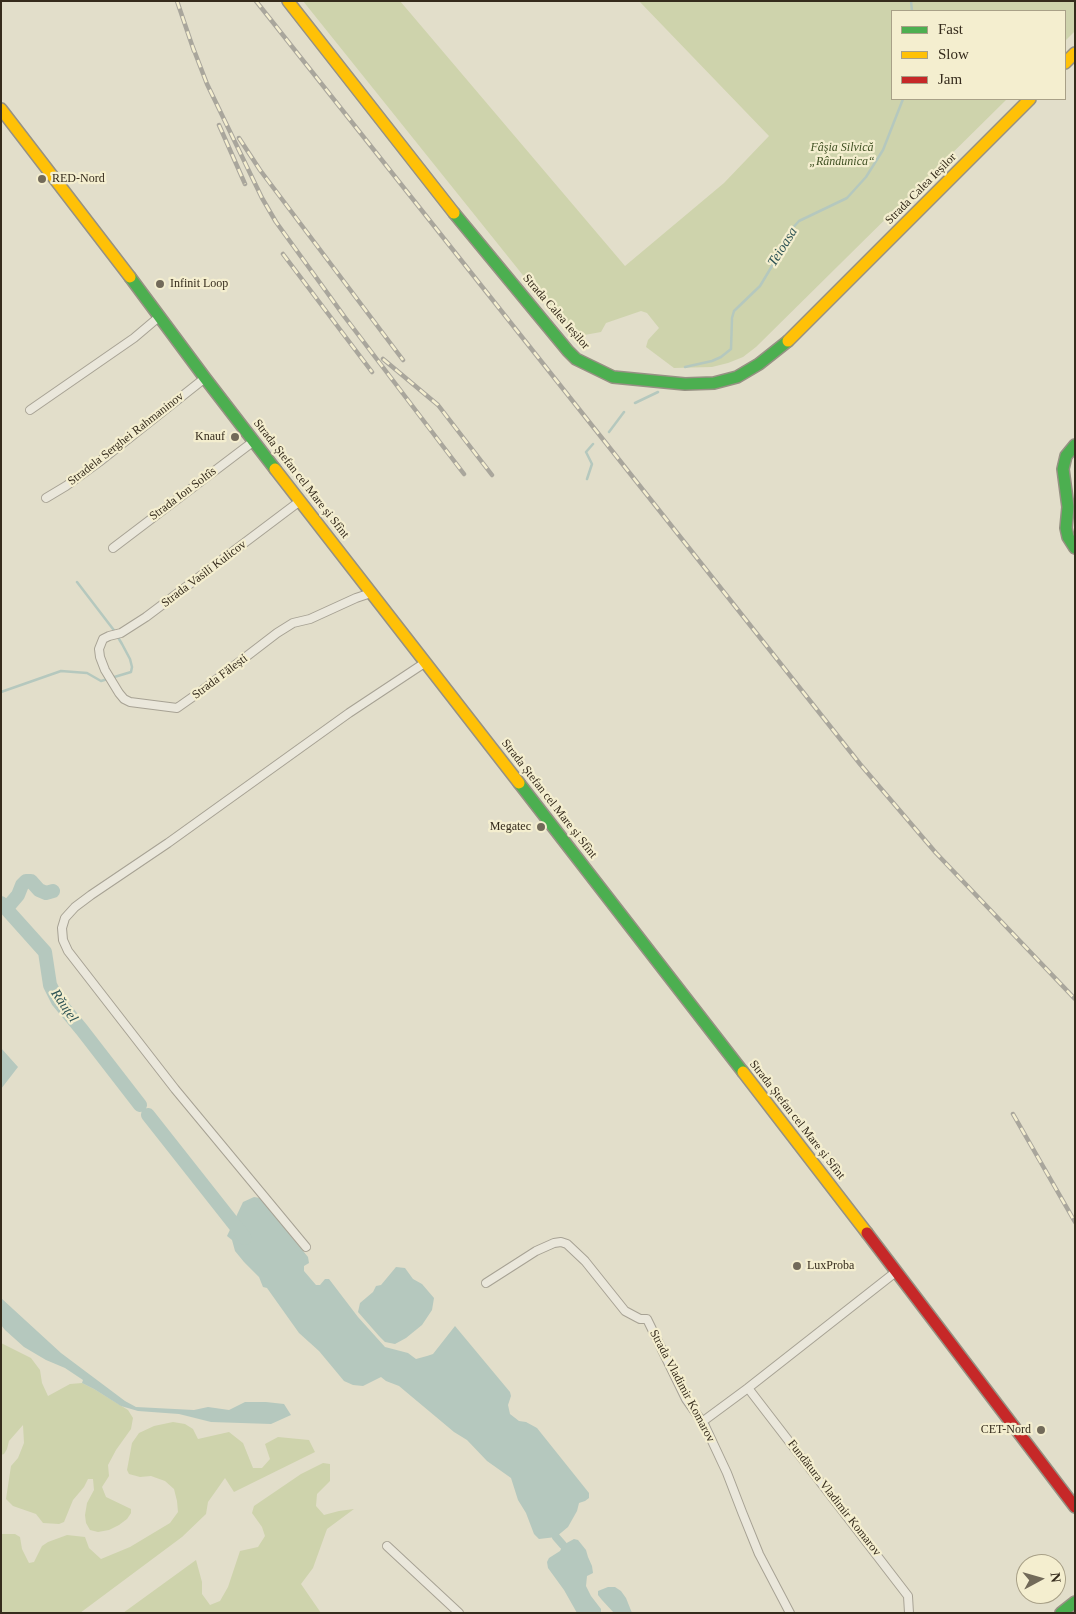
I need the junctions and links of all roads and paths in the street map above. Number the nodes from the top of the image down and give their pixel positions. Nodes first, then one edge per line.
1 (288, 1) edge
2 (1075, 53) edge
3 (1066, 62) edge
4 (1029, 100) edge
5 (1, 109) edge
6 (160, 316) junction
7 (205, 378) junction
8 (30, 410) dead end
9 (254, 441) junction
10 (1075, 445) edge
11 (46, 498) dead end
12 (300, 501) junction
13 (113, 548) dead end
14 (1075, 548) edge
15 (371, 593) junction
16 (103, 639) joint
17 (426, 662) junction
18 (306, 1246) dead end
19 (897, 1271) junction
20 (486, 1283) dead end
21 (748, 1388) junction
22 (702, 1422) junction
23 (1075, 1507) edge
24 (387, 1546) dead end
25 (1075, 1602) edge
26 (455, 1611) edge
27 (790, 1613) edge
28 (909, 1613) edge
29 (1061, 1613) edge

1 - 4 main road, Strada Calea Ieșilor
2 - 3 main road
5 - 6 main road, Strada Ștefan cel Mare și Sfînt
6 - 7 main road, Strada Ștefan cel Mare și Sfînt
6 - 8 street
7 - 9 main road, Strada Ștefan cel Mare și Sfînt
7 - 11 street, Stradela Serghei Rahmaninov
9 - 12 main road, Strada Ștefan cel Mare și Sfînt
9 - 13 street, Strada Ion Soltîs
10 - 14 main road
12 - 15 main road, Strada Ștefan cel Mare și Sfînt
12 - 16 street, Strada Vasili Kulicov
15 - 16 street, Strada Fălești
15 - 17 main road, Strada Ștefan cel Mare și Sfînt
17 - 18 street
17 - 19 main road, Strada Ștefan cel Mare și Sfînt
19 - 21 street
19 - 23 main road, Strada Ștefan cel Mare și Sfînt
20 - 22 street, Strada Vladimir Komarov
21 - 22 street
21 - 28 street, Fundătura Vladimir Komarov
22 - 27 street, Strada Vladimir Komarov
24 - 26 street
25 - 29 main road

